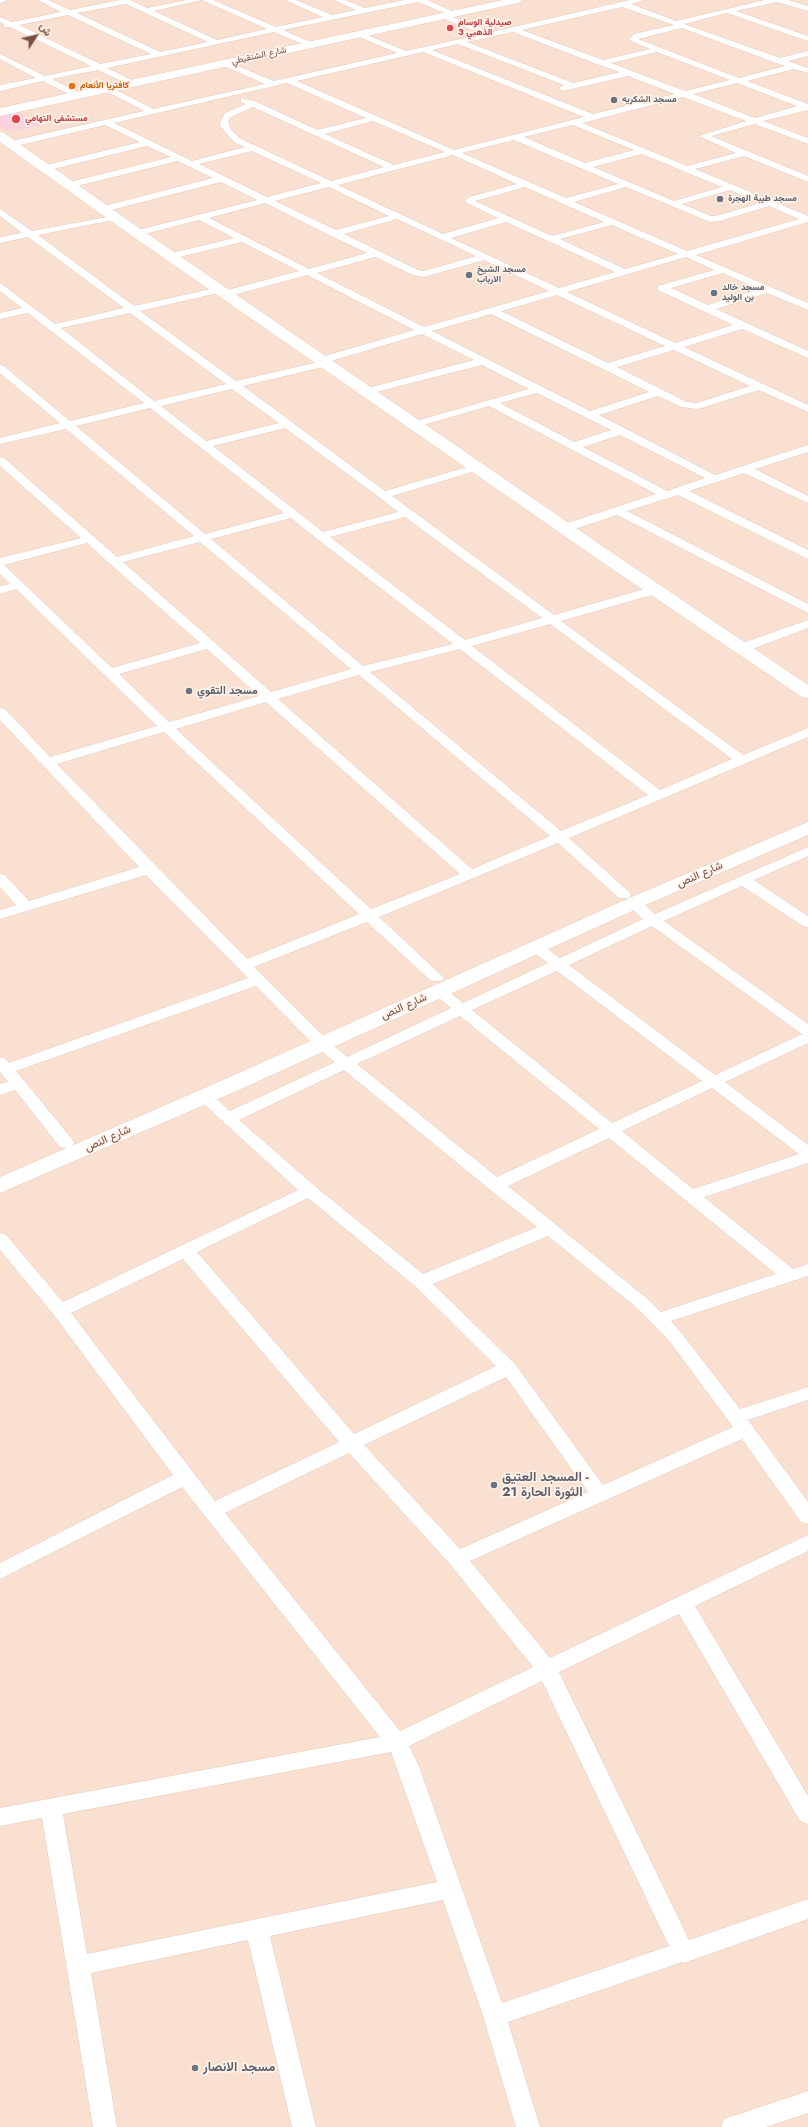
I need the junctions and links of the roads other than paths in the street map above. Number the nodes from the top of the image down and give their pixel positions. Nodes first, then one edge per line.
1 (4, 0) edge
2 (42, 0) edge
3 (198, 0) edge
4 (206, 0) edge
5 (289, 0) edge
6 (338, 0) edge
7 (416, 0) edge
8 (420, 0) edge
9 (518, 0) edge
10 (611, 0) edge
11 (640, 0) edge
12 (776, 0) edge
13 (780, 0) edge
14 (0, 1) edge
15 (125, 1) edge
16 (622, 4) junction
17 (808, 9) edge
18 (147, 10) junction
19 (365, 11) junction
20 (728, 11) junction
21 (70, 13) junction
22 (450, 15) junction
23 (332, 18) junction
24 (0, 20) edge
25 (10, 24) junction
26 (679, 24) junction
27 (0, 26) edge
28 (513, 29) junction
29 (808, 29) edge
30 (275, 30) junction
31 (792, 33) junction
32 (360, 34) junction
33 (491, 34) junction
34 (808, 38) edge
35 (216, 42) junction
36 (459, 42) junction
37 (310, 45) junction
38 (424, 50) junction
39 (656, 50) junction
40 (158, 54) junction
41 (406, 54) junction
42 (808, 54) edge
43 (0, 56) edge
44 (779, 60) junction
45 (225, 63) junction
46 (602, 63) junction
47 (794, 66) junction
48 (98, 67) junction
49 (808, 71) edge
50 (628, 73) junction
51 (45, 79) junction
52 (737, 80) junction
53 (289, 81) junction
54 (132, 83) junction
55 (273, 84) junction
56 (573, 86) junction
57 (0, 88) edge
58 (107, 88) junction
59 (232, 94) junction
60 (684, 94) junction
61 (76, 95) junction
62 (536, 95) junction
63 (254, 104) junction
64 (807, 106) edge
65 (0, 112) edge
66 (152, 112) junction
67 (374, 118) junction
68 (592, 118) junction
69 (754, 120) junction
70 (572, 122) junction
71 (107, 123) junction
72 (317, 133) junction
73 (515, 137) junction
74 (4, 139) edge
75 (808, 141) edge
76 (148, 143) junction
77 (253, 148) junction
78 (642, 150) junction
79 (453, 153) junction
80 (744, 154) junction
81 (179, 158) junction
82 (190, 164) junction
83 (585, 166) junction
84 (46, 168) junction
85 (393, 168) junction
86 (802, 168) dead end
87 (686, 169) junction
88 (788, 171) junction
89 (221, 178) junction
90 (808, 179) edge
91 (330, 184) junction
92 (527, 184) junction
93 (627, 184) junction
94 (68, 185) junction
95 (731, 187) junction
96 (266, 200) junction
97 (566, 201) junction
98 (769, 203) junction
99 (672, 204) junction
100 (103, 209) junction
101 (0, 212) edge
102 (398, 216) junction
103 (115, 217) junction
104 (200, 217) junction
105 (507, 219) junction
106 (808, 219) edge
107 (613, 222) junction
108 (137, 233) junction
109 (30, 234) junction
110 (334, 234) junction
111 (443, 237) junction
112 (242, 238) junction
113 (551, 239) junction
114 (0, 240) edge
115 (374, 254) junction
116 (687, 254) junction
117 (171, 256) junction
118 (484, 257) junction
119 (724, 270) junction
120 (307, 272) junction
121 (626, 273) junction
122 (0, 286) edge
123 (768, 289) junction
124 (561, 291) junction
125 (223, 292) junction
126 (806, 304) edge
127 (30, 309) junction
128 (132, 309) junction
129 (707, 309) junction
130 (493, 311) junction
131 (0, 316) edge
132 (743, 325) junction
133 (53, 327) junction
134 (424, 331) junction
135 (676, 346) junction
136 (808, 355) edge
137 (483, 361) junction
138 (325, 362) junction
139 (607, 367) junction
140 (0, 368) edge
141 (236, 386) junction
142 (760, 386) junction
143 (539, 389) junction
144 (368, 391) junction
145 (659, 392) junction
146 (491, 403) junction
147 (153, 405) junction
148 (808, 408) edge
149 (589, 415) junction
150 (288, 424) junction
151 (416, 424) junction
152 (68, 425) junction
153 (620, 431) junction
154 (0, 441) edge
155 (204, 445) junction
156 (573, 446) junction
157 (804, 452) edge
158 (0, 460) edge
159 (478, 467) junction
160 (745, 469) junction
161 (715, 479) junction
162 (680, 491) junction
163 (383, 494) junction
164 (667, 495) junction
165 (808, 500) edge
166 (618, 511) junction
167 (407, 513) junction
168 (293, 514) junction
169 (565, 528) junction
170 (320, 536) junction
171 (203, 538) junction
172 (90, 539) junction
173 (808, 555) edge
174 (114, 561) junction
175 (0, 562) edge
176 (0, 567) edge
177 (19, 585) junction
178 (0, 590) edge
179 (655, 590) junction
180 (806, 607) edge
181 (552, 619) junction
182 (808, 624) edge
183 (208, 645) junction
184 (463, 645) junction
185 (742, 648) junction
186 (362, 670) junction
187 (110, 673) junction
188 (808, 692) edge
189 (268, 698) junction
190 (0, 712) edge
191 (167, 728) junction
192 (808, 732) edge
193 (744, 760) junction
194 (48, 762) junction
195 (659, 796) junction
196 (807, 826) edge
197 (560, 838) junction
198 (808, 851) edge
199 (148, 869) junction
200 (470, 875) junction
201 (0, 878) edge
202 (744, 880) junction
203 (629, 899) junction
204 (26, 907) junction
205 (0, 915) edge
206 (371, 916) junction
207 (652, 920) junction
208 (808, 922) edge
209 (537, 948) junction
210 (560, 965) junction
211 (243, 966) junction
212 (257, 980) junction
213 (437, 985) junction
214 (461, 1011) junction
215 (808, 1031) edge
216 (808, 1037) edge
217 (316, 1038) junction
218 (348, 1063) junction
219 (3, 1066) edge
220 (714, 1082) junction
221 (17, 1084) junction
222 (0, 1090) edge
223 (204, 1097) junction
224 (229, 1118) junction
225 (610, 1130) junction
226 (66, 1143) junction
227 (808, 1153) edge
228 (808, 1157) edge
229 (0, 1171) edge
230 (495, 1185) junction
231 (0, 1186) edge
232 (310, 1191) junction
233 (692, 1195) junction
234 (549, 1229) junction
235 (0, 1239) edge
236 (187, 1252) junction
237 (808, 1270) edge
238 (790, 1276) junction
239 (421, 1282) junction
240 (60, 1311) junction
241 (658, 1319) junction
242 (509, 1368) junction
243 (808, 1392) edge
244 (741, 1423) junction
245 (352, 1444) junction
246 (185, 1477) junction
247 (600, 1495) junction
248 (212, 1511) junction
249 (808, 1517) edge
250 (808, 1542) edge
251 (457, 1559) junction
252 (0, 1572) edge
253 (683, 1604) junction
254 (547, 1669) junction
255 (397, 1742) junction
256 (51, 1807) junction
257 (808, 1815) edge
258 (0, 1816) edge
259 (450, 1888) junction
260 (808, 1909) edge
261 (257, 1929) junction
262 (684, 1953) junction
263 (78, 1966) junction
264 (495, 2016) junction
265 (808, 2102) edge
266 (744, 2126) edge
267 (105, 2127) edge
268 (302, 2127) edge
269 (528, 2127) edge

1 - 14 street
2 - 21 street
3 - 18 street
4 - 30 street
5 - 23 street
6 - 19 street
7 - 19 street
8 - 22 street
9 - 22 street, شارع الشنقيطي
10 - 16 street
11 - 16 street
12 - 20 street
13 - 17 street
15 - 18 street
15 - 21 street
16 - 26 street
16 - 28 street
18 - 35 street
19 - 23 street
20 - 26 street
20 - 31 street
21 - 25 street
21 - 40 street
22 - 32 street, شارع الشنقيطي
22 - 33 street
23 - 30 street
24 - 25 street
25 - 27 street
25 - 48 street
26 - 39 street
26 - 44 street
28 - 33 street
28 - 46 street
29 - 31 street
30 - 35 street
30 - 37 street
31 - 34 street
32 - 37 street, شارع الشنقيطي
32 - 41 street
33 - 36 street
35 - 40 street
36 - 38 street
36 - 56 street
37 - 45 street, شارع الشنقيطي
38 - 41 street
38 - 62 street
39 - 46 street
39 - 52 street
40 - 48 street
41 - 53 street
42 - 44 street
43 - 51 street
44 - 47 street
45 - 54 street, شارع الشنقيطي
45 - 55 street
46 - 50 street
47 - 49 street
47 - 52 street
48 - 51 street
48 - 54 street
50 - 56 street
50 - 60 street
51 - 57 street
51 - 61 street
52 - 60 street
52 - 64 street
53 - 55 street
53 - 67 street
54 - 58 street, شارع الشنقيطي
55 - 59 street
56 - 62 street
58 - 61 street, شارع الشنقيطي
58 - 66 street
59 - 63 street
59 - 66 street
60 - 68 street
60 - 69 street
61 - 65 street, شارع الشنقيطي
62 - 68 street
63 - 72 street
63 - 77 street
64 - 69 street
66 - 71 street
67 - 72 street
67 - 79 street
68 - 70 street
69 - 75 street
69 - 80 street
70 - 73 street
70 - 78 street
71 - 74 street
71 - 76 street
72 - 85 street
73 - 79 street
73 - 83 street
74 - 84 street
76 - 81 street
76 - 84 street
77 - 82 street
77 - 91 street
78 - 83 street
78 - 87 street
79 - 85 street
79 - 92 street
80 - 87 street
80 - 88 street
81 - 82 street
81 - 94 street
82 - 89 street
83 - 93 street
84 - 94 street
85 - 91 street
86 - 88 street
87 - 95 street
88 - 90 street
89 - 96 street
89 - 100 street
91 - 96 street
91 - 102 street
92 - 97 street
92 - 105 street
93 - 97 street
93 - 99 street
94 - 100 street
95 - 98 street
95 - 99 street
96 - 104 street
96 - 110 street
97 - 107 street
98 - 99 street
98 - 106 street
100 - 103 street
101 - 109 street
102 - 110 street
102 - 111 street
103 - 108 street
103 - 109 street
104 - 108 street
104 - 112 street
105 - 111 street
105 - 113 street
106 - 116 street
107 - 113 street
107 - 116 street
108 - 117 street
109 - 114 street
109 - 128 street
110 - 115 street
111 - 118 street
112 - 117 street
112 - 120 street
113 - 121 street
115 - 118 street
115 - 120 street
116 - 119 street
116 - 121 street
117 - 125 street
118 - 124 street
119 - 123 street
119 - 129 street
120 - 125 street
120 - 134 street
121 - 124 street
122 - 127 street
123 - 126 street
123 - 129 street
124 - 130 street
124 - 135 street
125 - 128 street
125 - 138 street
127 - 131 street
127 - 133 street
128 - 133 street
128 - 141 street
129 - 132 street
130 - 134 street
130 - 139 street
132 - 135 street
132 - 136 street
133 - 147 street
134 - 137 street
134 - 138 street
135 - 139 street
135 - 142 street
137 - 143 street
137 - 144 street
138 - 141 street
138 - 144 street
139 - 145 street
140 - 152 street
141 - 147 street
141 - 150 street
142 - 145 street
142 - 148 street
143 - 146 street
143 - 149 street
144 - 151 street
145 - 149 street
146 - 151 street
146 - 156 street
147 - 152 street
147 - 155 street
149 - 153 street
150 - 155 street
150 - 163 street
151 - 159 street
152 - 154 street
152 - 171 street
153 - 156 street
153 - 161 street
155 - 168 street
156 - 164 street
157 - 160 street
158 - 172 street
159 - 163 street
159 - 169 street
160 - 161 street
160 - 165 street
161 - 162 street
162 - 164 street
162 - 173 street
163 - 167 street
164 - 166 street
166 - 169 street
166 - 180 street
167 - 170 street
167 - 181 street
168 - 170 street
168 - 171 street
169 - 179 street
170 - 184 street
171 - 174 street
171 - 186 street
172 - 174 street
172 - 175 street
174 - 183 street
176 - 177 street
177 - 178 street
177 - 187 street
179 - 181 street
179 - 185 street
181 - 184 street
181 - 193 street
182 - 185 street
183 - 187 street
183 - 189 street
184 - 186 street
184 - 195 street
185 - 188 street
186 - 189 street
186 - 197 street
187 - 191 street
189 - 191 street
189 - 200 street
190 - 194 street
191 - 194 street
191 - 206 street
192 - 193 street
193 - 195 street
194 - 199 street
195 - 197 street
196 - 203 street, شارع النص
197 - 200 street
197 - 203 street
198 - 202 street
199 - 204 street
199 - 211 street
200 - 206 street
201 - 204 street
202 - 207 street
202 - 208 street
203 - 207 street
203 - 209 street, شارع النص
203 - 213 street, شارع النص
204 - 205 street
206 - 211 street
206 - 213 street
207 - 210 street
207 - 215 street
209 - 210 street
209 - 213 street, شارع النص
210 - 214 street
210 - 220 street
211 - 212 street
212 - 217 street
212 - 219 street
213 - 214 street
213 - 217 street, شارع النص
214 - 218 street
214 - 225 street
216 - 220 street
217 - 218 street
217 - 223 street, شارع النص
217 - 226 street, شارع النص
218 - 224 street
218 - 230 street
219 - 221 street
220 - 225 street
220 - 227 street
221 - 222 street
221 - 226 street
223 - 224 street
223 - 231 street, شارع النص
224 - 232 street
225 - 230 street
225 - 233 street
226 - 229 street, شارع النص
228 - 233 street
230 - 234 street
232 - 236 street
232 - 239 street
233 - 238 street
234 - 239 street
234 - 241 street
235 - 240 street
236 - 240 street
236 - 245 street
237 - 238 street
238 - 241 street
239 - 242 street
240 - 246 street
241 - 244 street
242 - 245 street
242 - 247 street
243 - 244 street
244 - 247 street
244 - 249 street
245 - 248 street
245 - 251 street
246 - 248 street
246 - 252 street
247 - 251 street
248 - 255 street
250 - 253 street
251 - 254 street
253 - 254 street
253 - 257 street
254 - 255 street
254 - 262 street
255 - 256 street
255 - 259 street
256 - 258 street
256 - 263 street
259 - 261 street
259 - 264 street
260 - 262 street
261 - 263 street
261 - 268 street
262 - 264 street
263 - 267 street
264 - 269 street
265 - 266 street

